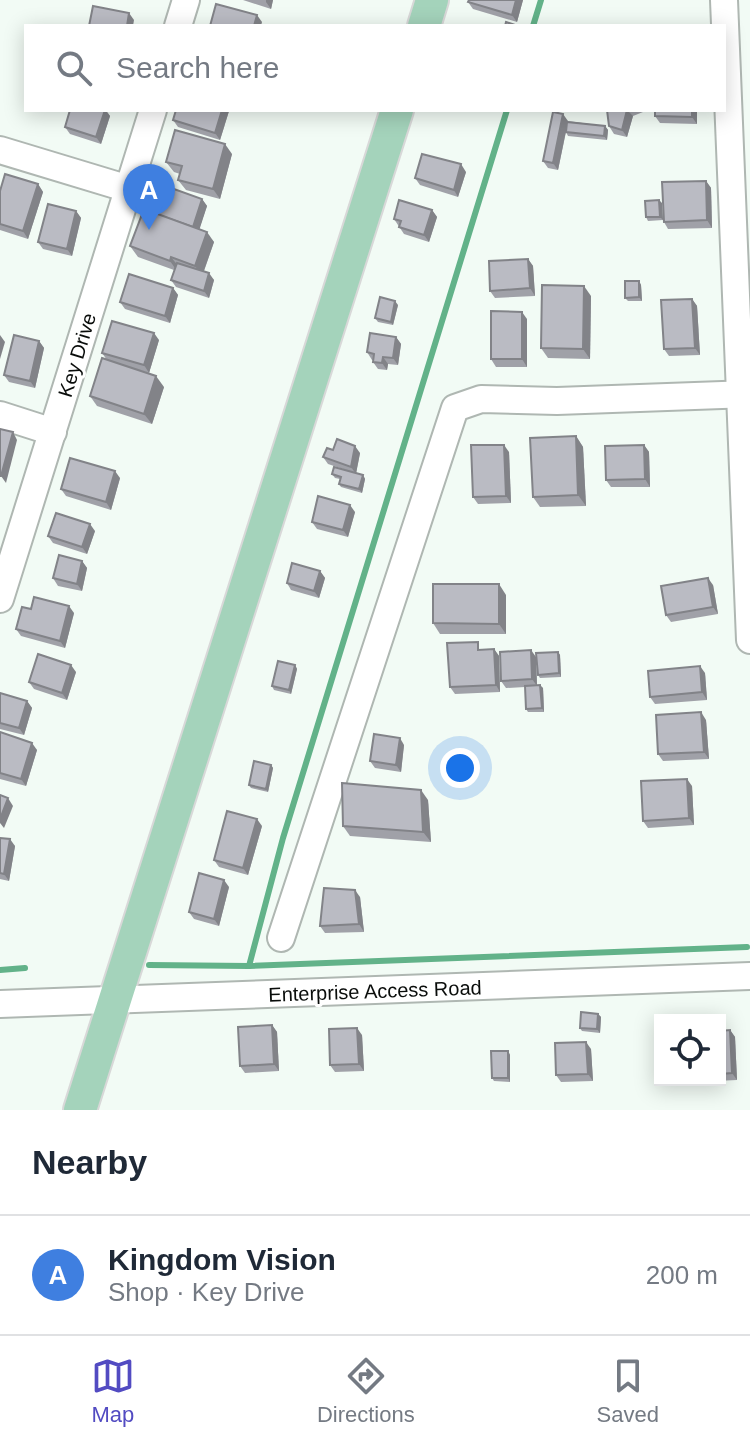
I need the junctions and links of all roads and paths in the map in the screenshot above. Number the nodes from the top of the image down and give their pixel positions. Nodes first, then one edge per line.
1 (186, 0) edge
2 (432, 0) edge
3 (724, 0) edge
4 (179, 24) edge
5 (425, 24) edge
6 (725, 24) edge
7 (726, 38) edge
8 (152, 112) edge
9 (396, 112) edge
10 (0, 150) edge
11 (129, 189) junction
12 (745, 395) edge
13 (0, 415) edge
14 (53, 432) junction
15 (0, 599) edge
16 (750, 640) edge
17 (281, 938) dead end
18 (750, 976) edge
19 (115, 1001) junction
20 (0, 1004) edge
21 (80, 1110) edge

1 - 4 street
2 - 5 main road
3 - 6 street
7 - 12 street
8 - 11 street, Key Drive
9 - 19 main road
10 - 11 street
11 - 14 street, Key Drive
12 - 16 street
12 - 17 street
13 - 14 street
14 - 15 street, Key Drive
18 - 19 street, Enterprise Access Road
19 - 20 street, Enterprise Access Road
19 - 21 main road

